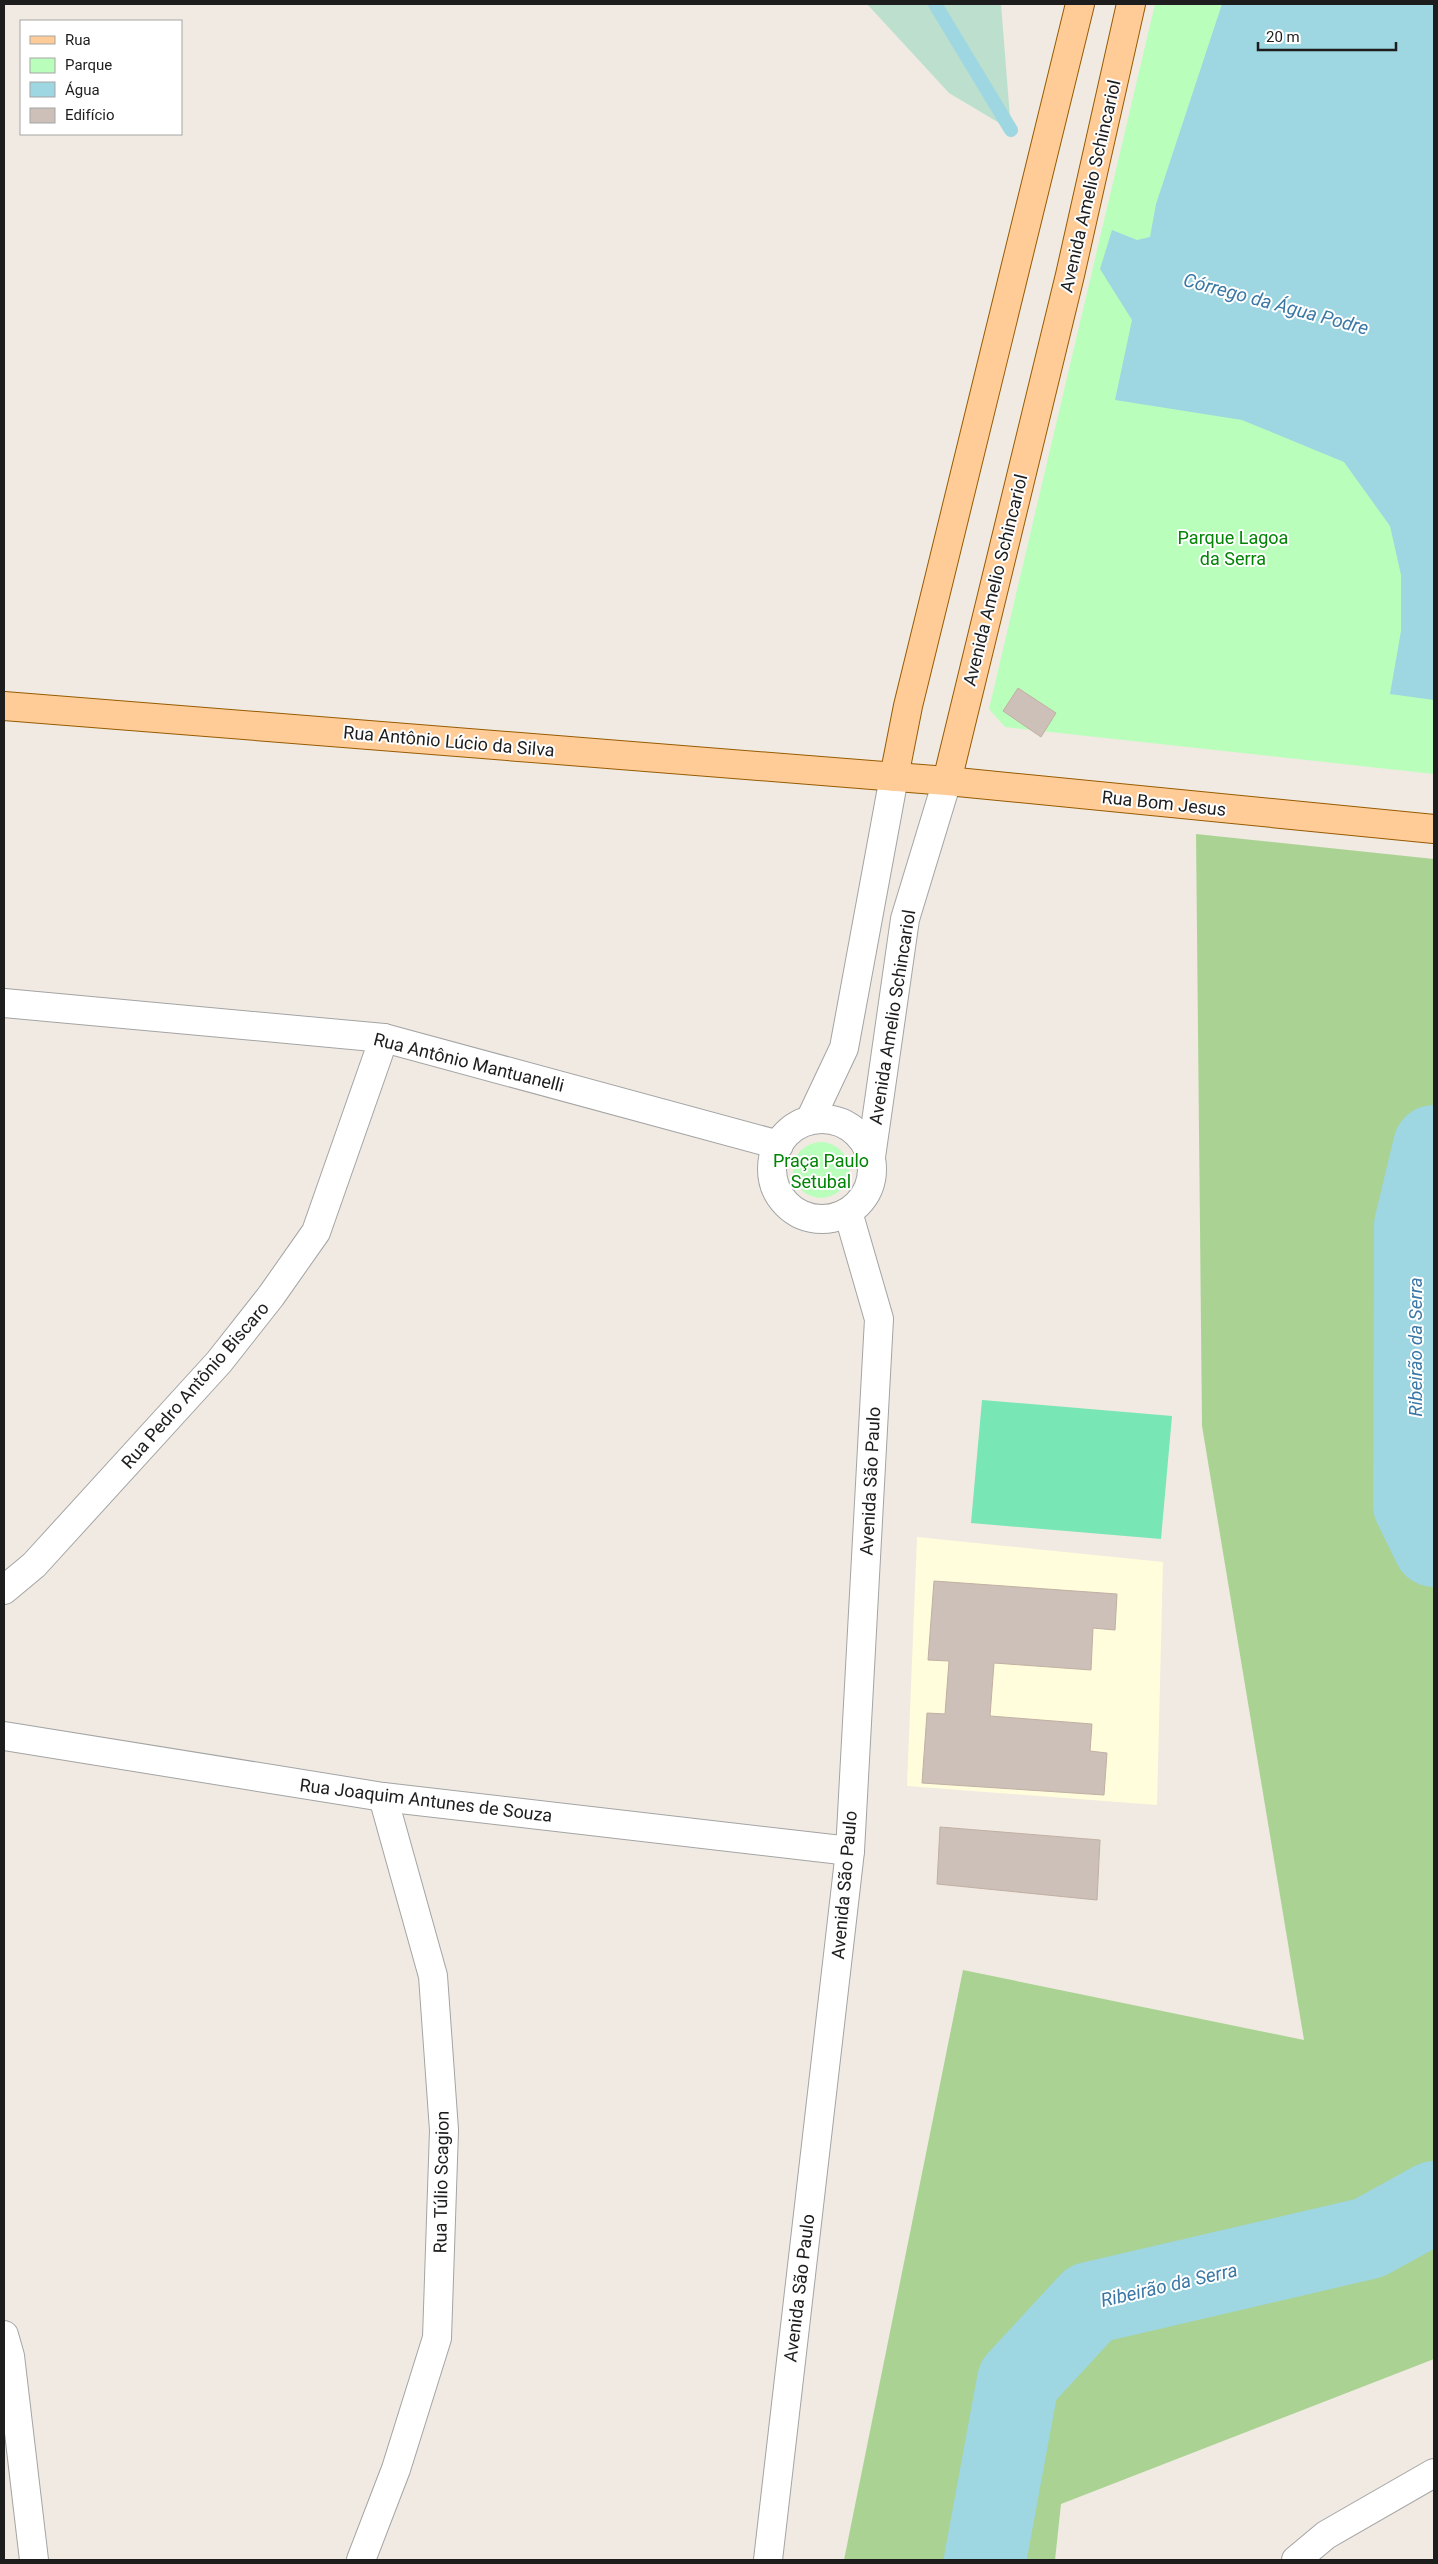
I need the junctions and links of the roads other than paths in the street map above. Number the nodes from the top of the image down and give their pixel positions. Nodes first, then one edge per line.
1 (1080, 4) edge
2 (1131, 4) edge
3 (4, 706) edge
4 (894, 776) junction
5 (947, 781) junction
6 (1434, 829) edge
7 (4, 1002) edge
8 (384, 1038) junction
9 (810, 1120) junction
10 (779, 1145) junction
11 (871, 1157) junction
12 (848, 1212) junction
13 (4, 1590) edge
14 (4, 1736) edge
15 (383, 1797) junction
16 (850, 1851) junction
17 (4, 2335) edge
18 (1434, 2473) edge
19 (34, 2560) edge
20 (361, 2560) edge
21 (768, 2560) edge
22 (1296, 2560) edge

1 - 4 main road
2 - 5 main road, Avenida Amelio Schincariol
3 - 4 main road, Rua Antônio Lúcio da Silva
4 - 5 main road, Rua Bom Jesus
4 - 9 street
5 - 6 main road, Rua Bom Jesus
5 - 11 street, Avenida Amelio Schincariol
7 - 8 street, Rua Antônio Mantuanelli
8 - 10 street, Rua Antônio Mantuanelli
8 - 13 street, Rua Pedro Antônio Biscaro
9 - 10 street
9 - 11 street
10 - 12 street
11 - 12 street
12 - 16 street, Avenida São Paulo
14 - 15 street, Rua Joaquim Antunes de Souza
15 - 16 street, Rua Joaquim Antunes de Souza
15 - 20 street, Rua Túlio Scagion
16 - 21 street, Avenida São Paulo
17 - 19 street
18 - 22 street

